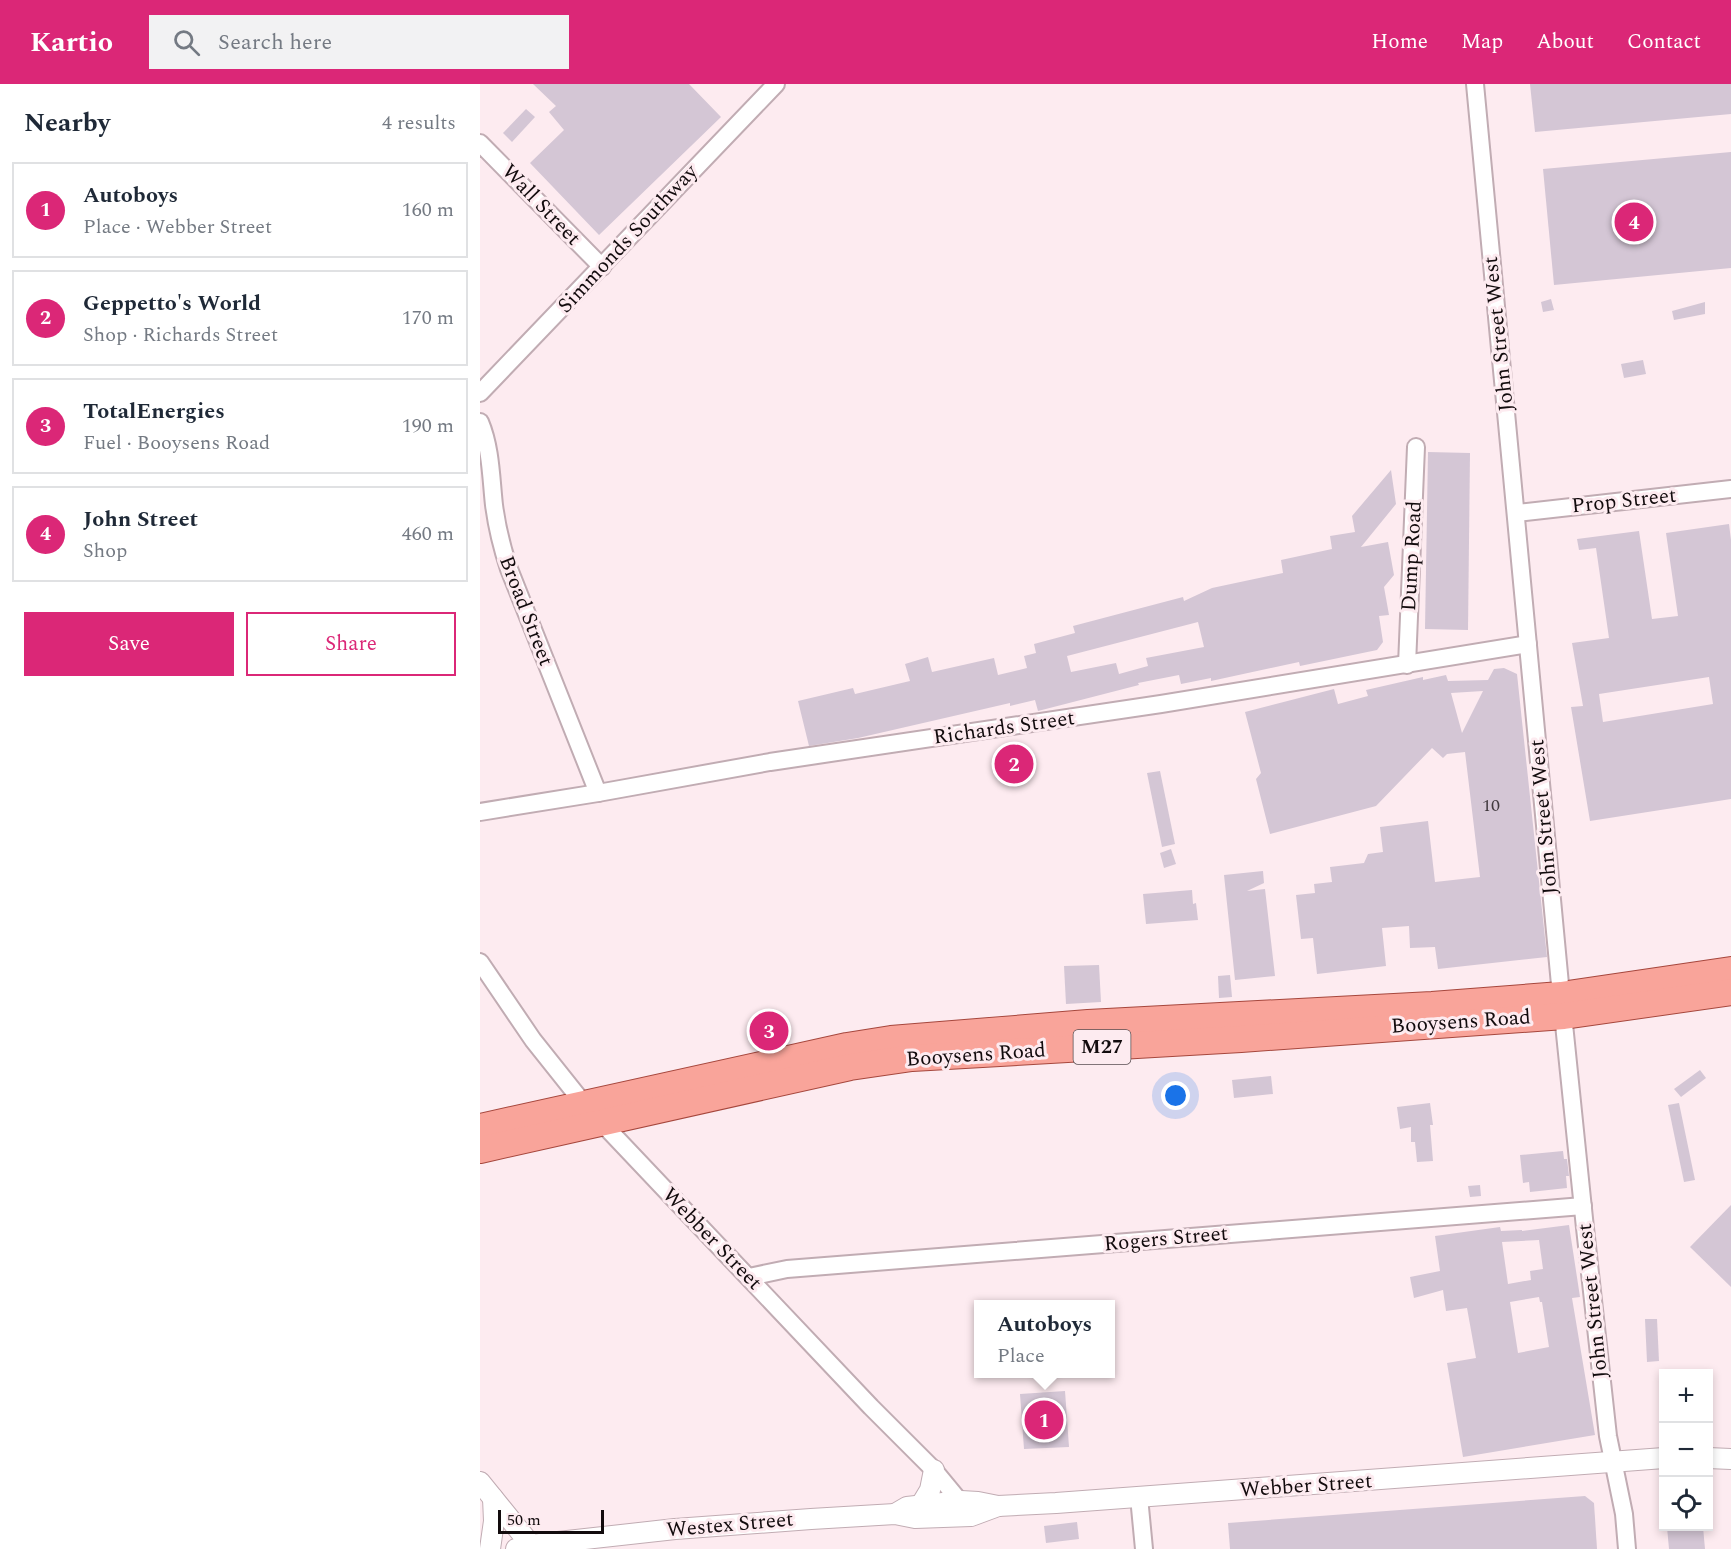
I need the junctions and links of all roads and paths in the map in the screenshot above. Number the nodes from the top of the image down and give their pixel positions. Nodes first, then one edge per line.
1 (750, 84) edge
2 (776, 84) edge
3 (1475, 84) edge
4 (762, 96) junction
5 (480, 143) edge
6 (602, 267) junction
7 (480, 393) edge
8 (480, 422) edge
9 (1416, 447) dead end
10 (1731, 489) edge
11 (1517, 513) junction
12 (1528, 644) junction
13 (1407, 665) junction
14 (598, 794) junction
15 (480, 812) edge
16 (480, 962) edge
17 (1731, 970) edge
18 (1731, 992) edge
19 (1562, 1005) junction
20 (584, 1104) junction
21 (602, 1124) junction
22 (480, 1127) edge
23 (480, 1150) edge
24 (1583, 1206) junction
25 (749, 1277) junction
26 (1659, 1458) edge
27 (1713, 1458) edge
28 (1731, 1459) edge
29 (1613, 1462) junction
30 (934, 1470) junction
31 (480, 1482) edge
32 (1139, 1497) junction
33 (493, 1498) junction
34 (921, 1505) junction
35 (966, 1508) junction
36 (895, 1514) junction
37 (527, 1548) edge
38 (490, 1549) edge
39 (1144, 1549) edge
40 (1627, 1549) edge

1 - 4 street
2 - 4 street, Simmonds Southway
3 - 11 street, John Street West
4 - 6 street, Simmonds Southway
5 - 6 street, Wall Street
6 - 7 street, Simmonds Southway
8 - 14 street, Broad Street
9 - 13 street, Dump Road
10 - 11 street, Prop Street
11 - 12 street, John Street West
12 - 13 street, Richards Street
12 - 19 street, John Street West
13 - 14 street, Richards Street
14 - 15 street, Richards Street
16 - 20 street, Webber Street
17 - 19 main road, Booysens Road / M27
18 - 19 main road, Booysens Road / M27
19 - 20 main road, Booysens Road / M27
19 - 21 main road, Booysens Road / M27
19 - 24 street, John Street West
20 - 21 street, Webber Street
20 - 22 main road, Booysens Road / M27
21 - 23 main road, Booysens Road / M27
21 - 25 street, Webber Street
24 - 25 street, Rogers Street
24 - 29 street, John Street West
25 - 30 street, Webber Street
26 - 29 street, Webber Street
27 - 28 street
29 - 32 street, Webber Street
29 - 40 street, John Street West
30 - 34 street
30 - 35 street, Webber Street
31 - 33 street
32 - 35 street, Webber Street
32 - 39 street
33 - 37 street
33 - 38 street
34 - 35 street, Westex Street
34 - 36 street, Westex Street
35 - 36 street, Westex Street
36 - 37 street, Westex Street

